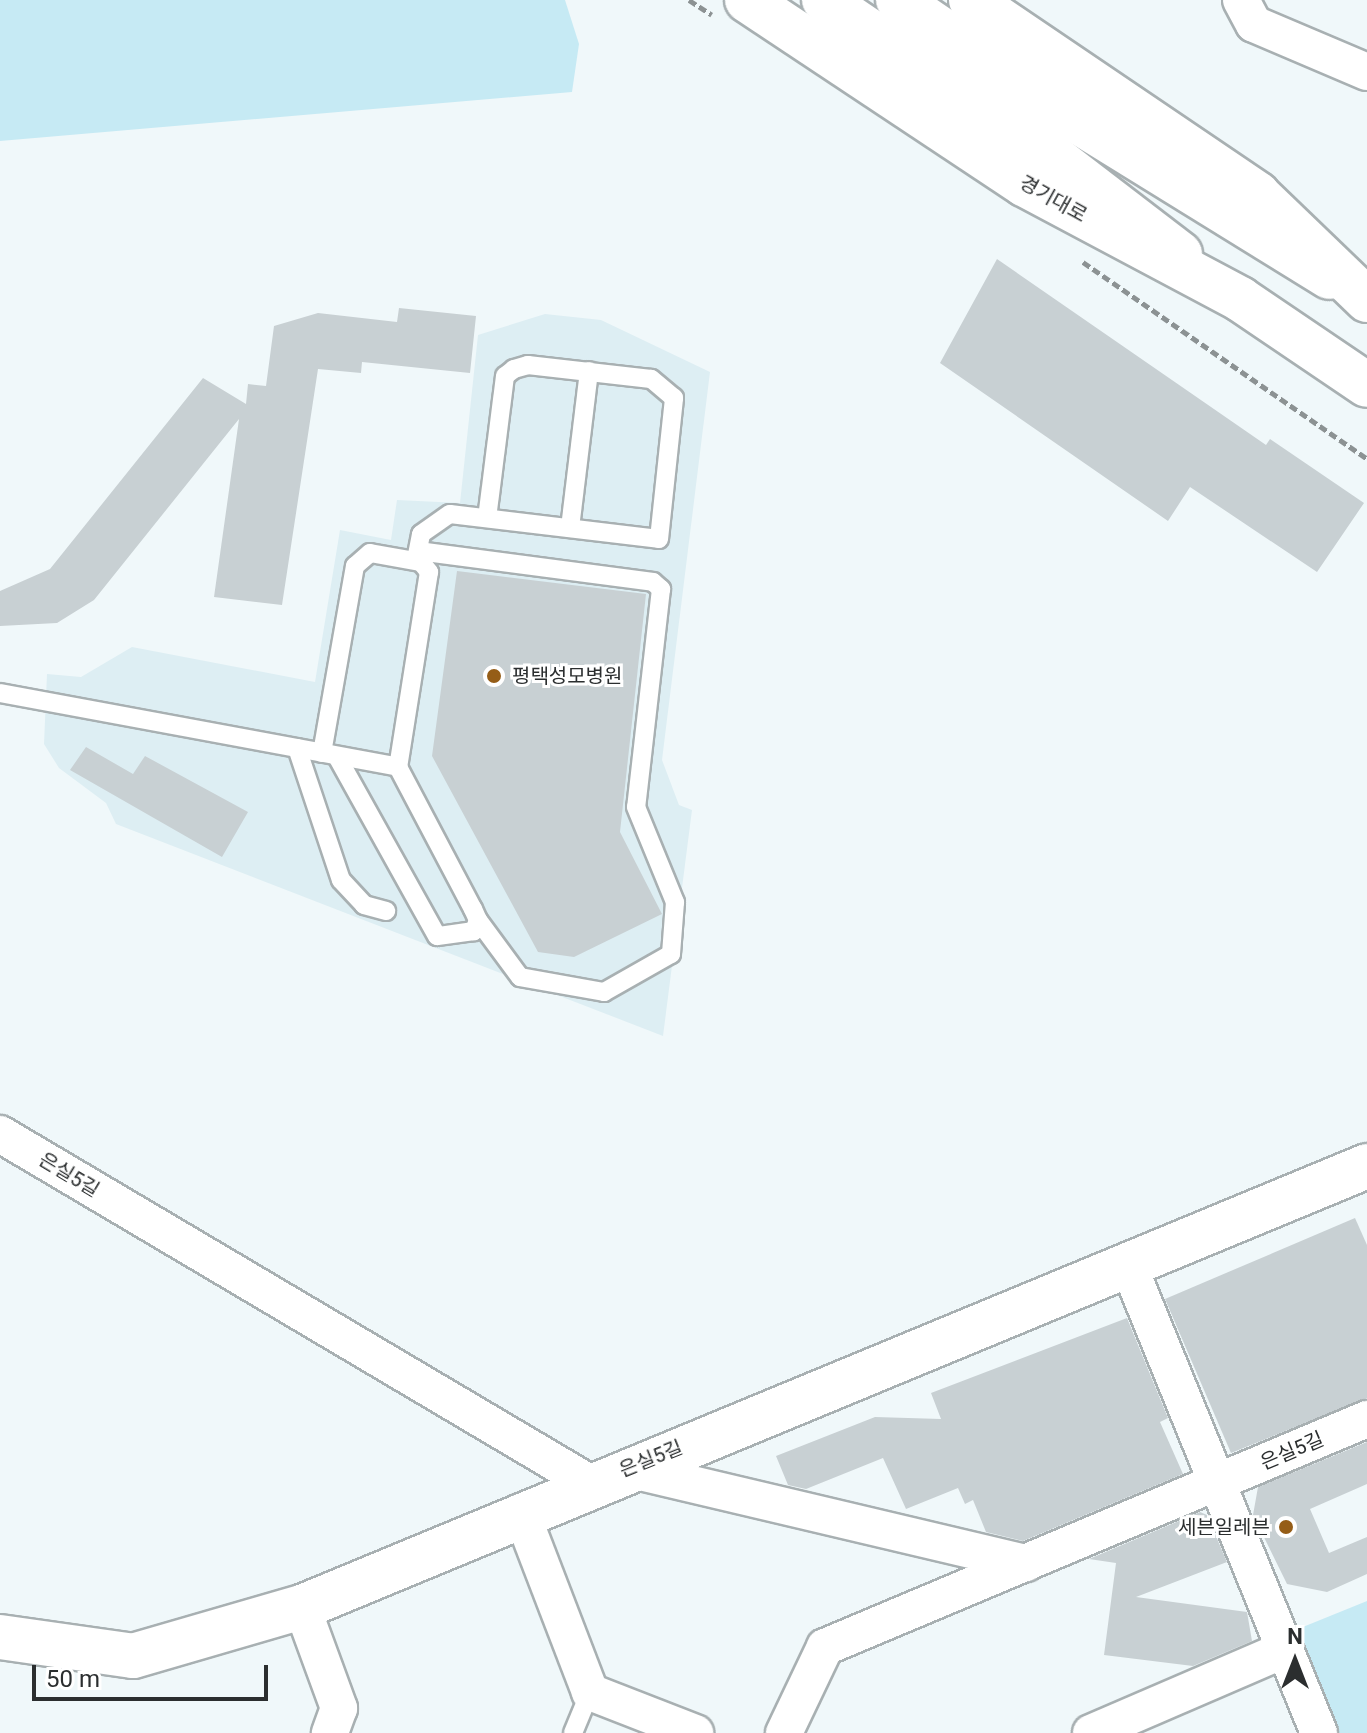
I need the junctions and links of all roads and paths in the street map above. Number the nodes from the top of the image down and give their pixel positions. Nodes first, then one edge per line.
1 (747, 0) edge
2 (824, 0) edge
3 (898, 0) edge
4 (971, 0) edge
5 (1241, 0) edge
6 (1367, 72) edge
7 (1240, 299) junction
8 (1365, 299) edge
9 (589, 371) junction
10 (1367, 385) edge
11 (487, 518) junction
12 (570, 528) junction
13 (417, 556) junction
14 (0, 693) edge
15 (297, 748) junction
16 (330, 754) junction
17 (398, 767) junction
18 (386, 911) dead end
19 (478, 920) junction
20 (0, 1134) edge
21 (1367, 1166) edge
22 (1128, 1264) junction
23 (1367, 1419) edge
24 (610, 1476) junction
25 (1217, 1484) junction
26 (521, 1512) junction
27 (1026, 1563) junction
28 (302, 1607) junction
29 (0, 1637) edge
30 (1284, 1650) junction
31 (590, 1692) junction
32 (330, 1733) edge
33 (573, 1733) edge
34 (695, 1733) edge
35 (784, 1733) edge
36 (1091, 1733) edge
37 (1319, 1733) edge

1 - 7 main road, 경기대로
2 - 7 main road
3 - 8 main road
4 - 8 main road
5 - 6 street
7 - 10 main road, 경기대로
9 - 11 lane
9 - 12 lane
9 - 12 lane
11 - 12 lane
11 - 13 lane
13 - 16 lane
13 - 17 lane
13 - 19 lane
14 - 15 lane
15 - 16 lane
15 - 18 lane
16 - 17 lane
16 - 19 lane
17 - 19 lane
20 - 24 street, 은실5길
21 - 22 main road, 은실5길
22 - 24 main road, 은실5길
22 - 25 street
23 - 25 street, 은실5길
24 - 26 main road
24 - 27 street
25 - 27 street, 은실5길
25 - 30 street
26 - 28 main road
26 - 31 street
27 - 35 street, 은실5길
28 - 29 main road
28 - 32 street
30 - 36 street
30 - 37 street
31 - 33 lane
31 - 34 street

